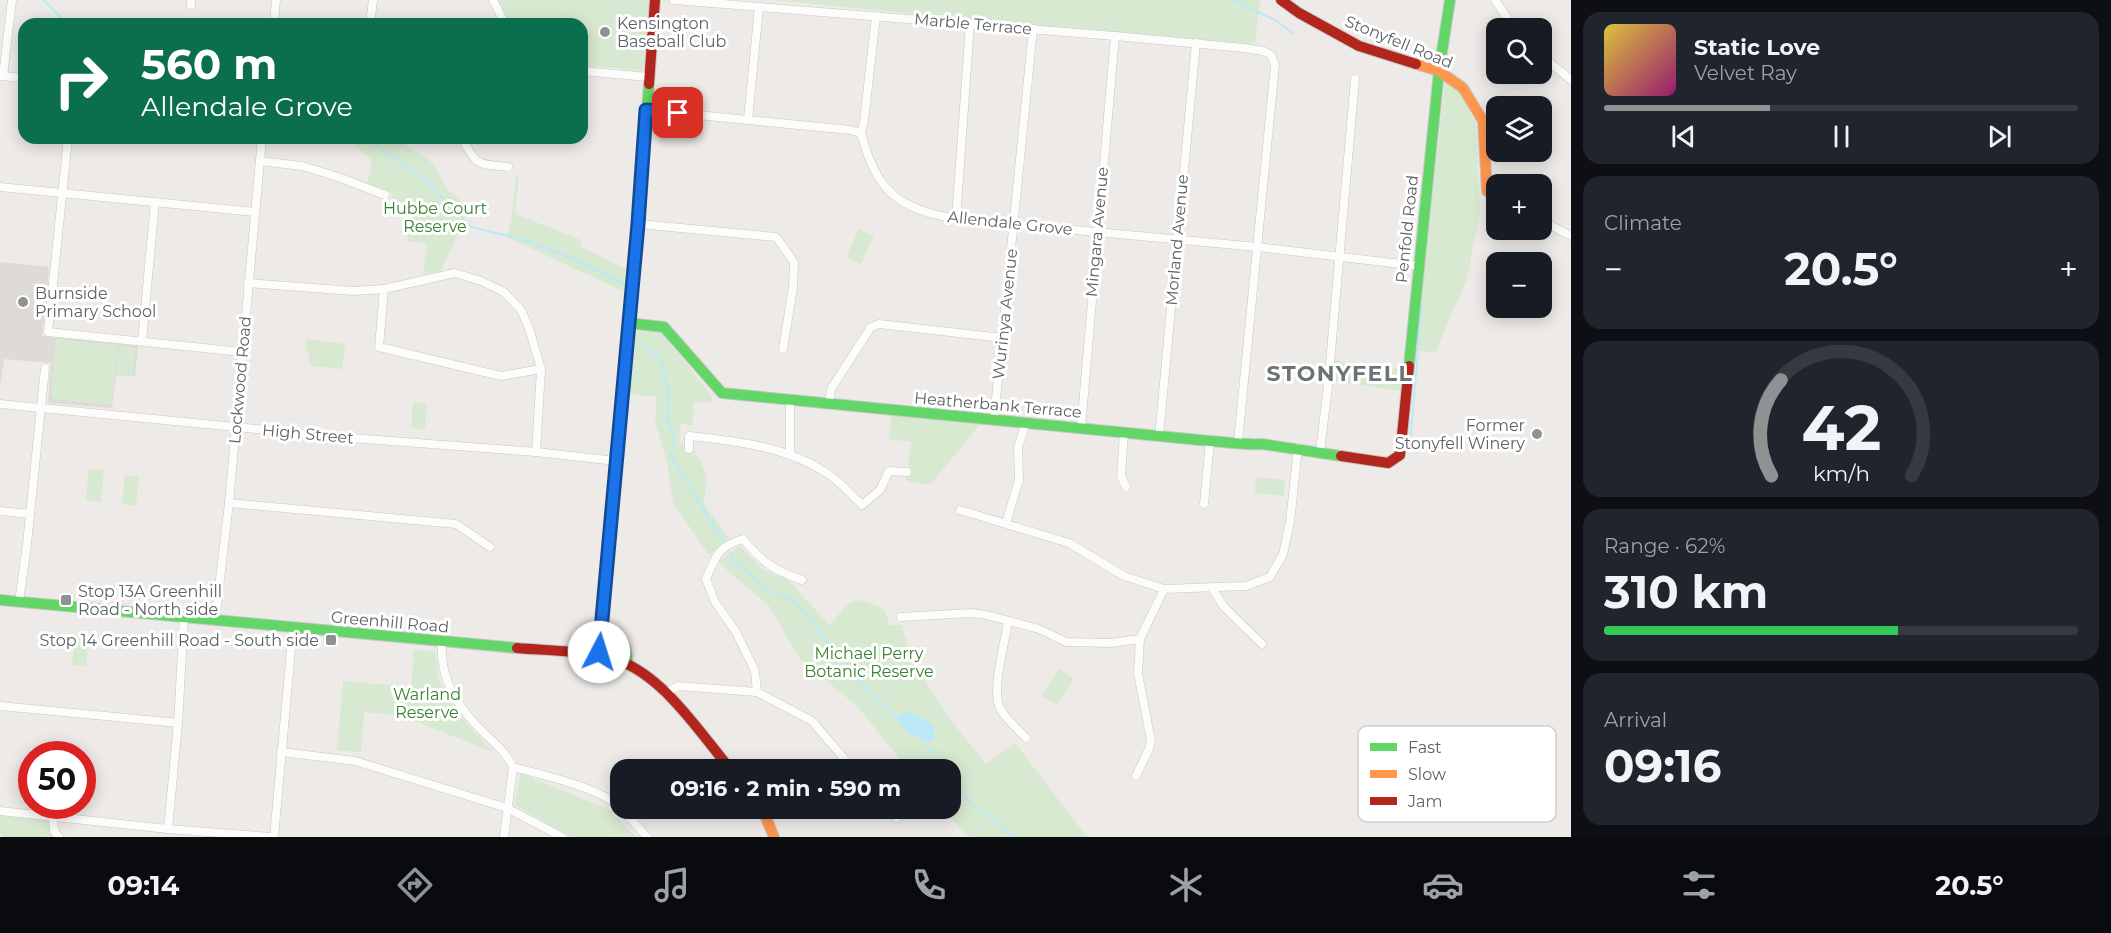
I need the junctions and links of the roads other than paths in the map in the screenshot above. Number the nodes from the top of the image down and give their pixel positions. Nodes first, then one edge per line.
1 (12, 0) edge
2 (276, 0) edge
3 (373, 0) edge
4 (493, 0) edge
5 (655, 0) edge
6 (674, 0) edge
7 (1281, 0) edge
8 (1450, 0) edge
9 (1495, 0) edge
10 (759, 6) junction
11 (876, 16) junction
12 (274, 18) edge
13 (371, 18) edge
14 (502, 18) edge
15 (1507, 18) edge
16 (970, 24) junction
17 (1033, 29) junction
18 (1114, 36) junction
19 (1196, 43) junction
20 (1552, 64) edge
21 (1438, 71) junction
22 (588, 72) edge
23 (2, 76) edge
24 (18, 77) edge
25 (648, 77) junction
26 (1355, 79) dead end
27 (1571, 80) edge
28 (646, 110) junction
29 (748, 119) junction
30 (861, 133) junction
31 (67, 144) edge
32 (261, 144) edge
33 (465, 144) edge
34 (260, 161) junction
35 (508, 167) dead end
36 (1486, 174) edge
37 (0, 187) edge
38 (63, 192) junction
39 (385, 195) dead end
40 (155, 202) junction
41 (255, 212) junction
42 (956, 219) junction
43 (638, 224) junction
44 (1014, 224) junction
45 (1552, 227) edge
46 (1096, 232) junction
47 (1571, 237) edge
48 (1177, 240) junction
49 (1257, 247) junction
50 (1339, 256) junction
51 (1418, 266) junction
52 (248, 283) junction
53 (384, 289) junction
54 (628, 323) junction
55 (1003, 338) junction
56 (142, 341) junction
57 (783, 349) dead end
58 (242, 352) junction
59 (45, 368) dead end
60 (541, 369) junction
61 (790, 400) junction
62 (0, 404) edge
63 (829, 404) junction
64 (42, 408) junction
65 (994, 419) junction
66 (1026, 422) junction
67 (236, 427) junction
68 (1081, 428) junction
69 (1124, 433) junction
70 (1159, 436) junction
71 (1210, 441) junction
72 (1238, 442) junction
73 (1298, 448) junction
74 (689, 449) dead end
75 (536, 452) junction
76 (1320, 452) junction
77 (790, 454) junction
78 (1394, 460) joint
79 (616, 461) junction
80 (907, 472) dead end
81 (1126, 486) dead end
82 (230, 502) junction
83 (1204, 504) dead end
84 (960, 510) dead end
85 (0, 511) edge
86 (30, 514) junction
87 (1006, 524) junction
88 (490, 547) dead end
89 (802, 580) dead end
90 (1212, 588) junction
91 (1164, 589) junction
92 (0, 600) edge
93 (19, 602) junction
94 (901, 617) dead end
95 (184, 618) junction
96 (215, 621) junction
97 (1008, 622) junction
98 (293, 628) junction
99 (601, 628) junction
100 (1140, 639) junction
101 (442, 642) junction
102 (1262, 644) dead end
103 (599, 656) junction
104 (627, 664) junction
105 (757, 692) junction
106 (665, 694) junction
107 (0, 706) edge
108 (178, 723) junction
109 (1026, 738) dead end
110 (281, 752) junction
111 (721, 759) edge
112 (845, 759) edge
113 (513, 767) junction
114 (1136, 776) dead end
115 (610, 801) edge
116 (507, 808) junction
117 (0, 811) edge
118 (18, 813) edge
119 (53, 819) edge
120 (63, 819) edge
121 (631, 819) edge
122 (767, 819) edge
123 (168, 829) junction
124 (59, 837) edge
125 (273, 837) edge
126 (504, 837) edge
127 (562, 837) edge
128 (647, 837) edge
129 (774, 837) edge

1 - 23 street
2 - 12 street
3 - 13 street
4 - 14 street
5 - 25 street
6 - 10 street, Marble Terrace
7 - 21 street, Stonyfell Road
8 - 21 street, Penfold Road
9 - 15 street
10 - 11 street, Marble Terrace
10 - 29 street
11 - 16 street, Marble Terrace
11 - 30 street
16 - 17 street, Marble Terrace
16 - 42 street
17 - 18 street, Marble Terrace
17 - 44 street, Wurinya Avenue
18 - 19 street, Marble Terrace
18 - 46 street, Mingara Avenue
19 - 48 street, Morland Avenue
19 - 49 street, Marble Terrace
20 - 27 street
21 - 36 street, Stonyfell Road
21 - 51 street, Penfold Road
22 - 25 street
23 - 24 street
25 - 28 street
26 - 50 street
28 - 29 street
28 - 43 street
29 - 30 street
30 - 42 street, Allendale Grove
31 - 38 street
32 - 34 street, Lockwood Road
33 - 35 street
34 - 39 street
34 - 41 street, Lockwood Road
37 - 38 street
38 - 40 street
38 - 56 street
40 - 41 street
40 - 56 street
41 - 52 street, Lockwood Road
42 - 44 street, Allendale Grove
43 - 54 street
43 - 57 street
44 - 46 street, Allendale Grove
44 - 55 street, Wurinya Avenue
45 - 47 street
46 - 48 street, Allendale Grove
46 - 68 street, Mingara Avenue
48 - 49 street, Allendale Grove
48 - 70 street, Morland Avenue
49 - 50 street, Allendale Grove
49 - 72 street
50 - 51 street, Allendale Grove
50 - 76 street
51 - 78 street, Penfold Road
52 - 53 street
52 - 58 street, Lockwood Road
53 - 60 street
53 - 60 street
54 - 61 street, Heatherbank Terrace
54 - 79 street
55 - 63 street
55 - 65 street, Wurinya Avenue
56 - 58 street
58 - 67 street, Lockwood Road
59 - 64 street
60 - 75 street
61 - 63 street, Heatherbank Terrace
61 - 77 street
62 - 64 street, High Street
63 - 65 street, Heatherbank Terrace
64 - 67 street, High Street
64 - 86 street
65 - 66 street, Heatherbank Terrace
66 - 68 street, Heatherbank Terrace
66 - 87 street
67 - 75 street, High Street
67 - 82 street, Lockwood Road
68 - 69 street, Heatherbank Terrace
69 - 70 street, Heatherbank Terrace
69 - 81 street
70 - 71 street, Heatherbank Terrace
71 - 72 street, Heatherbank Terrace
71 - 83 street
72 - 73 street, Heatherbank Terrace
73 - 76 street, Heatherbank Terrace
73 - 90 street
74 - 77 street
75 - 79 street, High Street
76 - 78 street, Heatherbank Terrace
77 - 80 street
79 - 99 street
82 - 88 street
82 - 96 street, Lockwood Road
84 - 87 street
85 - 86 street
86 - 93 street
87 - 91 street
89 - 105 street
90 - 91 street
90 - 102 street
91 - 100 street
92 - 93 street, Greenhill Road
93 - 95 street, Greenhill Road
94 - 97 street
95 - 96 street, Greenhill Road
95 - 108 street
96 - 98 street, Greenhill Road
97 - 100 street
97 - 109 street
98 - 101 street, Greenhill Road
98 - 110 street
99 - 103 street
99 - 104 street
100 - 114 street
101 - 103 street, Greenhill Road
101 - 113 street
103 - 104 street, Greenhill Road
104 - 106 street, Greenhill Road
105 - 106 street
105 - 112 street
106 - 111 street, Greenhill Road
107 - 108 street
108 - 123 street
110 - 116 street
110 - 125 street
113 - 115 street
113 - 116 street
116 - 126 street
116 - 127 street
117 - 118 street
119 - 124 street
120 - 123 street
121 - 128 street
122 - 129 street
123 - 125 street

